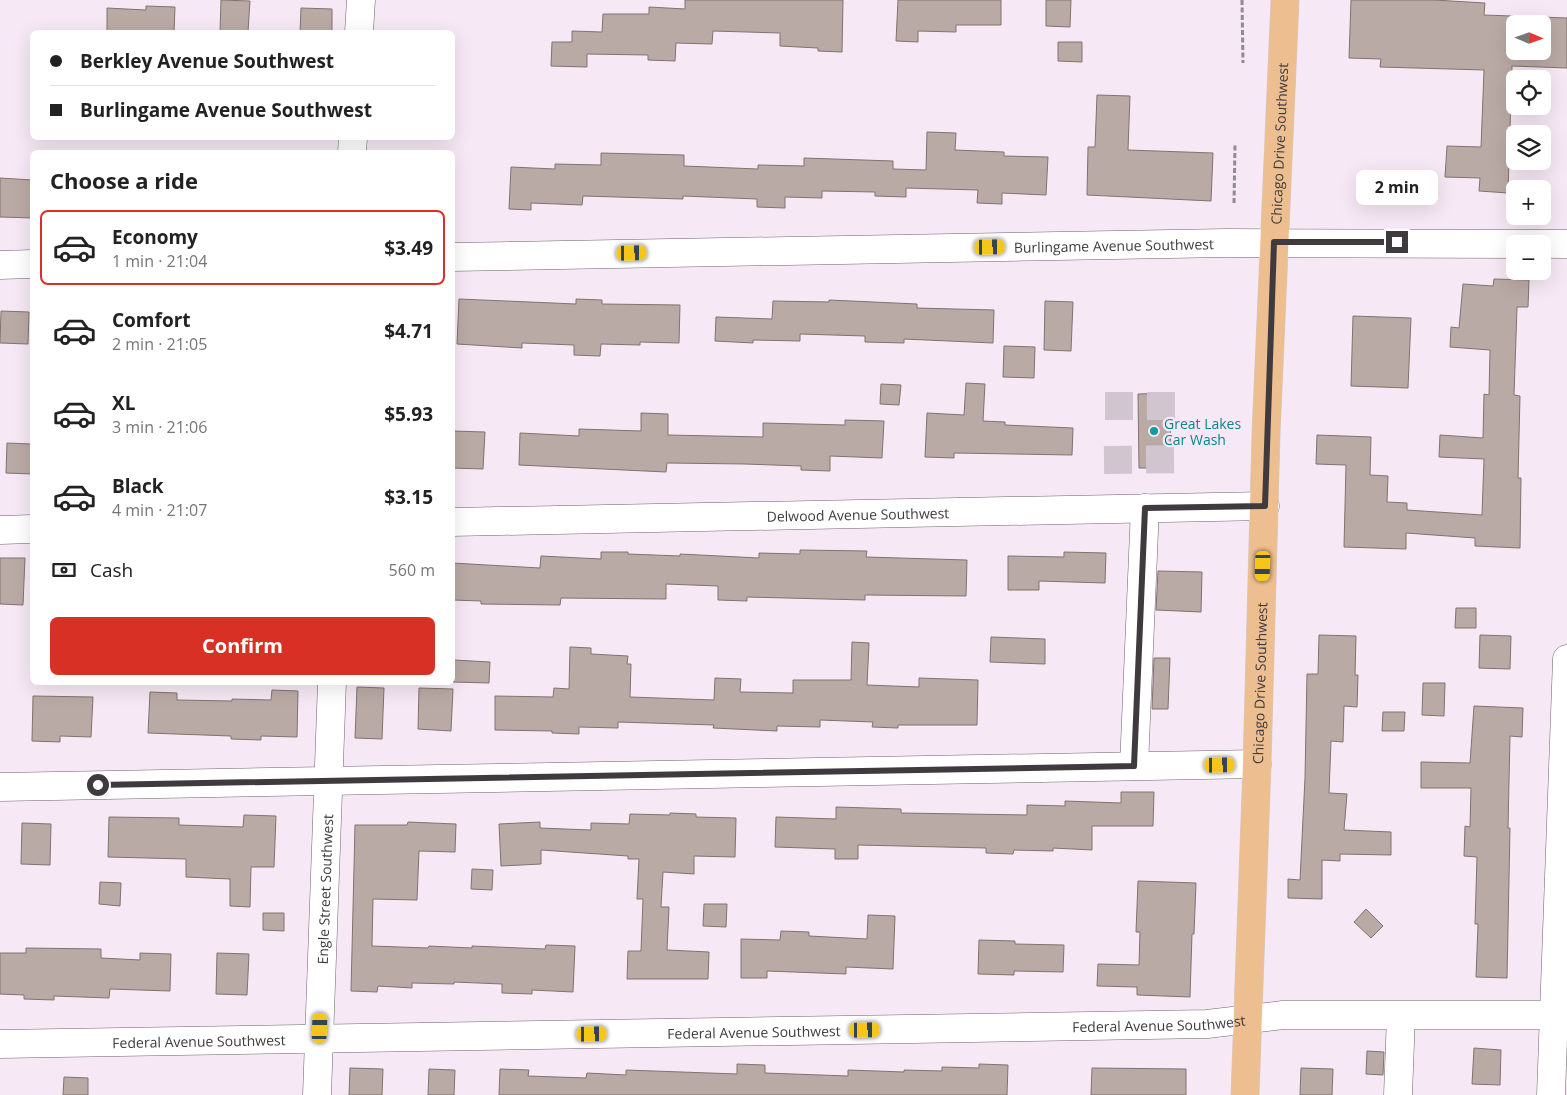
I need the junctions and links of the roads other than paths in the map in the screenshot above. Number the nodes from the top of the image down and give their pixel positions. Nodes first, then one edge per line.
1 (361, 0) edge
2 (1285, 0) edge
3 (359, 30) edge
4 (1274, 242) junction
5 (1567, 244) edge
6 (455, 257) edge
7 (30, 264) edge
8 (0, 265) edge
9 (1265, 506) junction
10 (1145, 508) junction
11 (455, 522) edge
12 (30, 529) edge
13 (0, 530) edge
14 (1567, 659) edge
15 (332, 685) edge
16 (1257, 764) junction
17 (1134, 766) junction
18 (328, 782) junction
19 (0, 787) edge
20 (1560, 1015) edge
21 (1401, 1016) junction
22 (1248, 1019) junction
23 (320, 1039) junction
24 (0, 1044) edge
25 (317, 1095) edge
26 (1245, 1095) edge
27 (1398, 1095) edge
28 (1551, 1095) edge

1 - 3 street
2 - 4 main road, Chicago Drive Southwest
4 - 5 street, Burlingame Avenue Southwest
4 - 6 street, Burlingame Avenue Southwest
4 - 9 main road, Chicago Drive Southwest
7 - 8 street
9 - 10 street, Delwood Avenue Southwest
9 - 16 main road, Chicago Drive Southwest
10 - 11 street, Delwood Avenue Southwest
10 - 17 street
12 - 13 street
14 - 20 street
15 - 18 street, Engle Street Southwest
16 - 17 street
16 - 22 main road, Chicago Drive Southwest
17 - 18 street
18 - 19 street
18 - 23 street, Engle Street Southwest
20 - 21 street, Federal Avenue Southwest
20 - 28 street
21 - 22 street, Federal Avenue Southwest
21 - 27 street
22 - 23 street, Federal Avenue Southwest
22 - 26 main road, Chicago Drive Southwest
23 - 24 street, Federal Avenue Southwest
23 - 25 street, Engle Street Southwest

